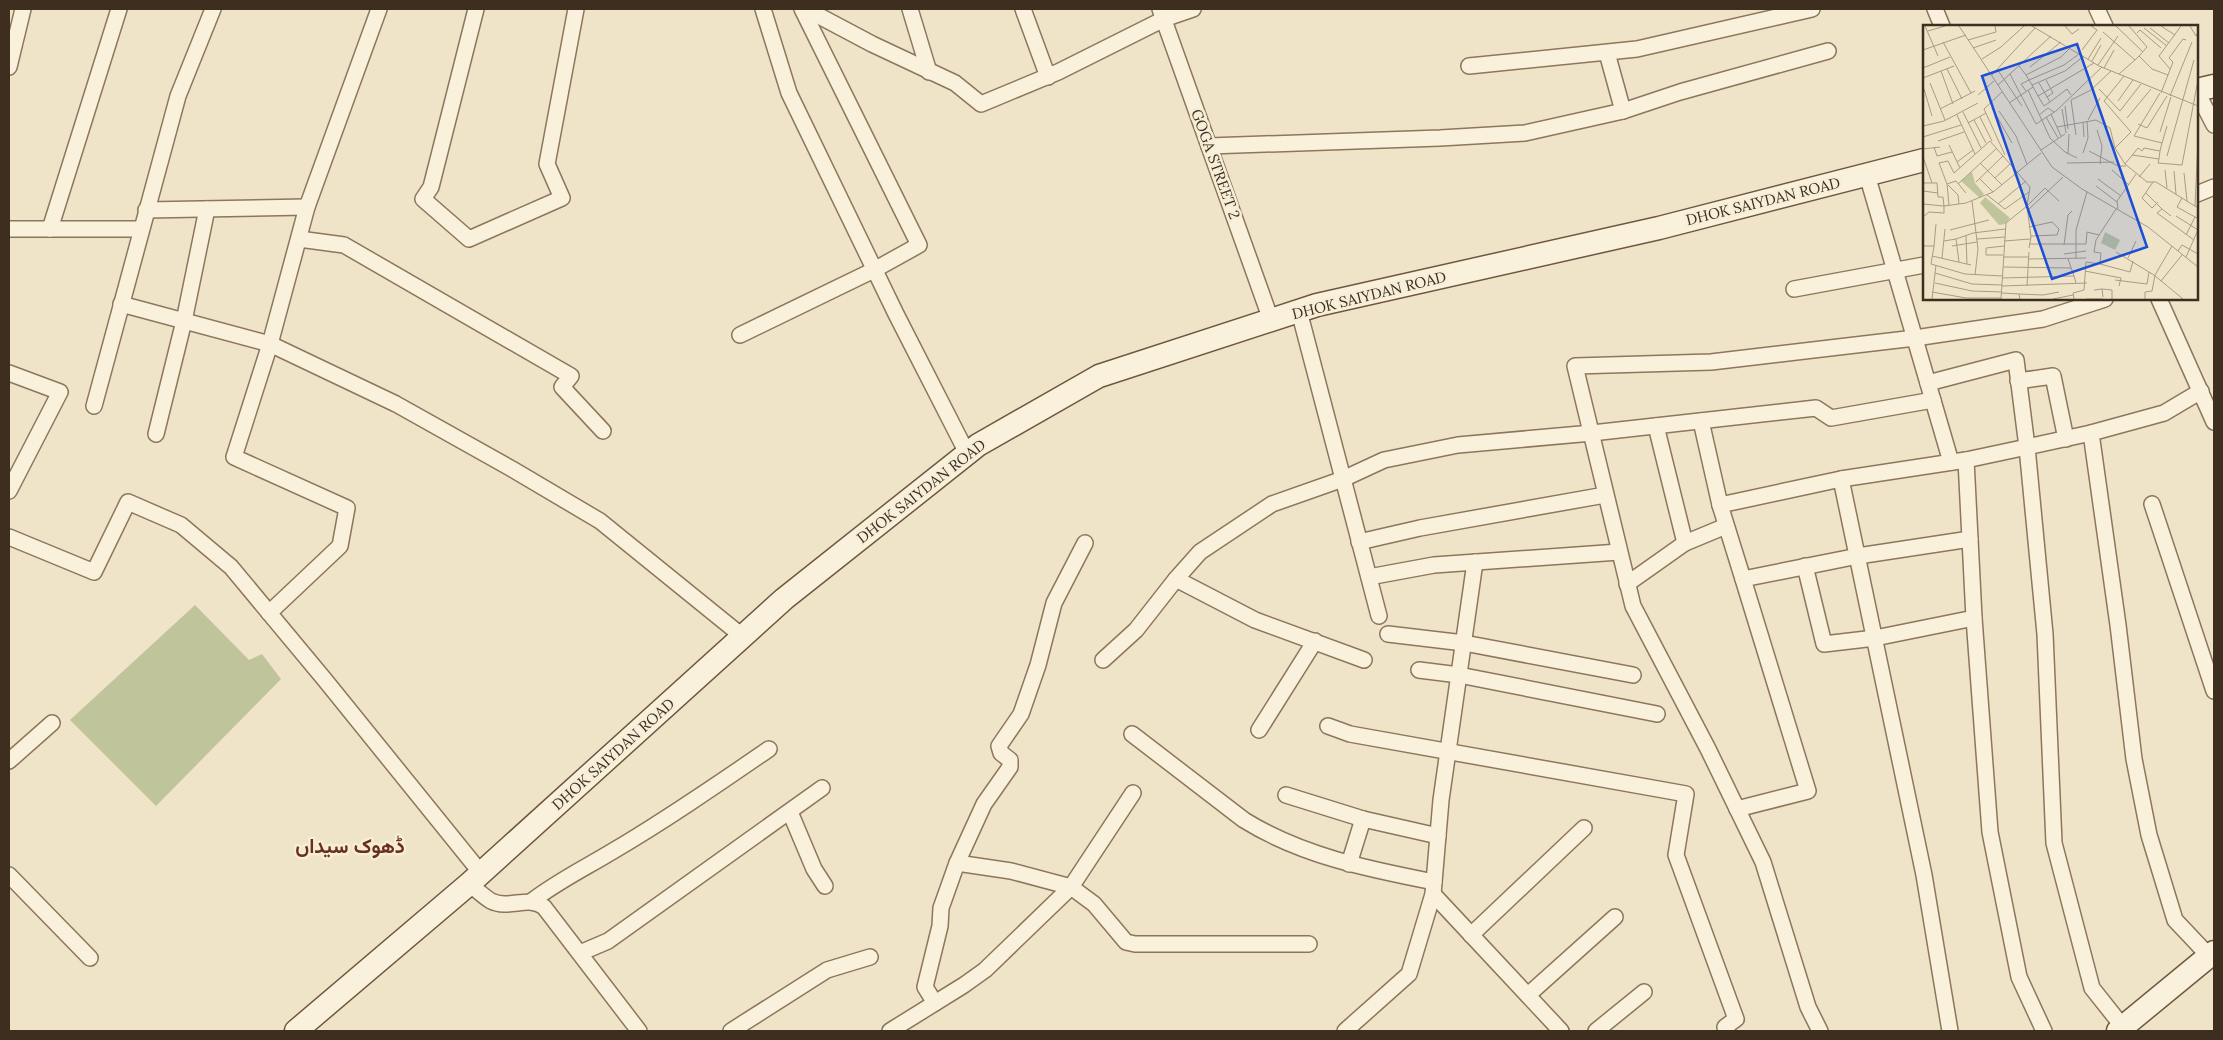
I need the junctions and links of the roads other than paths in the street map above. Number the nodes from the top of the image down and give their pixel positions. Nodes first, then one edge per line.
1 (23, 9) edge
2 (119, 9) edge
3 (213, 9) edge
4 (379, 9) edge
5 (476, 9) edge
6 (576, 9) edge
7 (763, 9) edge
8 (802, 9) edge
9 (806, 9) edge
10 (910, 9) edge
11 (1023, 9) edge
12 (1193, 9) edge
13 (1812, 9) edge
14 (1935, 9) edge
15 (2097, 9) edge
16 (1162, 14) edge
17 (1942, 25) edge
18 (2104, 25) edge
19 (1828, 51) dead end
20 (1606, 53) junction
21 (1469, 66) dead end
22 (9, 67) edge
23 (929, 72) junction
24 (1048, 77) junction
25 (2214, 86) edge
26 (2198, 91) edge
27 (2198, 93) edge
28 (1623, 110) junction
29 (2214, 125) edge
30 (1209, 146) junction
31 (1923, 160) edge
32 (1867, 175) junction
33 (2214, 188) edge
34 (2198, 194) edge
35 (307, 207) junction
36 (207, 209) junction
37 (146, 210) junction
38 (50, 228) junction
39 (141, 228) junction
40 (9, 229) edge
41 (299, 239) junction
42 (1923, 265) edge
43 (874, 270) junction
44 (1895, 270) junction
45 (1794, 289) dead end
46 (2102, 300) edge
47 (2159, 300) edge
48 (121, 304) junction
49 (1299, 311) junction
50 (1272, 320) junction
51 (184, 321) junction
52 (740, 335) dead end
53 (1915, 338) junction
54 (270, 344) junction
55 (9, 372) edge
56 (2018, 381) junction
57 (1928, 383) junction
58 (2201, 391) junction
59 (1933, 400) junction
60 (94, 406) dead end
61 (1702, 421) junction
62 (2214, 422) edge
63 (1656, 426) junction
64 (603, 431) dead end
65 (1592, 433) junction
66 (156, 434) dead end
67 (2091, 434) junction
68 (2066, 439) junction
69 (2027, 447) junction
70 (967, 454) junction
71 (1958, 461) junction
72 (1343, 479) junction
73 (1841, 479) junction
74 (9, 491) edge
75 (1605, 495) junction
76 (1720, 504) junction
77 (2152, 504) dead end
78 (1726, 526) junction
79 (9, 537) edge
80 (1970, 539) junction
81 (1360, 542) junction
82 (1085, 543) dead end
83 (1685, 544) junction
84 (1619, 552) junction
85 (1858, 556) junction
86 (1475, 562) junction
87 (1805, 566) junction
88 (1369, 577) junction
89 (1176, 578) junction
90 (1743, 578) junction
91 (1627, 584) junction
92 (269, 613) junction
93 (1379, 616) dead end
94 (1974, 618) junction
95 (1388, 634) dead end
96 (742, 636) junction
97 (1875, 638) junction
98 (1315, 641) junction
99 (1464, 643) junction
100 (1103, 660) dead end
101 (1364, 660) dead end
102 (1420, 670) dead end
103 (1459, 675) junction
104 (1633, 675) dead end
105 (2214, 691) edge
106 (1657, 714) dead end
107 (52, 724) dead end
108 (1328, 726) dead end
109 (1259, 730) dead end
110 (1132, 734) dead end
111 (769, 749) dead end
112 (1448, 751) junction
113 (9, 761) edge
114 (822, 788) dead end
115 (1133, 792) dead end
116 (1286, 795) dead end
117 (1737, 809) junction
118 (790, 812) junction
119 (1363, 819) junction
120 (1584, 828) dead end
121 (1438, 836) junction
122 (957, 863) junction
123 (1349, 864) junction
124 (9, 875) edge
125 (475, 878) junction
126 (825, 886) dead end
127 (1071, 887) junction
128 (1434, 888) junction
129 (532, 901) junction
130 (1615, 917) dead end
131 (1471, 935) junction
132 (1309, 944) dead end
133 (580, 953) junction
134 (2212, 954) edge
135 (870, 957) dead end
136 (90, 958) dead end
137 (1644, 992) dead end
138 (1528, 995) junction
139 (935, 1003) junction
140 (2120, 1029) edge
141 (296, 1031) edge
142 (639, 1031) edge
143 (731, 1031) edge
144 (890, 1031) edge
145 (1345, 1031) edge
146 (1561, 1031) edge
147 (1596, 1031) edge
148 (1727, 1031) edge
149 (1820, 1031) edge
150 (1950, 1031) edge
151 (2044, 1031) edge

1 - 22 street
2 - 38 street
3 - 37 street
4 - 35 street
5 - 6 street
7 - 43 street
8 - 43 street
9 - 23 street
10 - 23 street
11 - 24 street
12 - 16 street
13 - 20 street
14 - 17 street
15 - 18 street
16 - 24 street
16 - 30 street, GOGA STREET 2
19 - 28 street
20 - 21 street
20 - 28 street
23 - 24 street
25 - 26 main road
27 - 29 street
28 - 30 street
30 - 50 street, GOGA STREET 2
31 - 32 main road, DHOK SAIYDAN ROAD
32 - 44 street
32 - 49 main road, DHOK SAIYDAN ROAD
33 - 34 street
35 - 36 street
35 - 41 street
36 - 37 street
36 - 51 street
37 - 39 street
38 - 39 street
38 - 40 street
39 - 48 street
41 - 54 street
41 - 64 street
42 - 44 street
43 - 52 street
43 - 70 street
44 - 45 street
44 - 53 street
46 - 53 street
47 - 58 street
48 - 51 street
48 - 60 street
49 - 50 main road, DHOK SAIYDAN ROAD
49 - 72 street
50 - 70 main road, DHOK SAIYDAN ROAD
51 - 54 street
51 - 66 street
53 - 57 street
53 - 65 street
54 - 92 street
54 - 96 street
55 - 74 street
56 - 57 street
56 - 68 street
56 - 69 street
57 - 59 street
58 - 62 street
58 - 67 street
59 - 61 street
59 - 71 street
61 - 63 street
61 - 76 street
63 - 65 street
63 - 83 street
65 - 72 street
65 - 75 street
67 - 68 street
67 - 134 street
68 - 69 street
69 - 71 street
69 - 140 street
70 - 96 main road, DHOK SAIYDAN ROAD
71 - 73 street
71 - 80 street
72 - 81 street
72 - 89 street
73 - 76 street
73 - 85 street
75 - 81 street
75 - 84 street
76 - 78 street
77 - 105 street
78 - 83 street
78 - 90 street
79 - 92 street
80 - 85 street
80 - 94 street
81 - 88 street
82 - 122 street
83 - 91 street
84 - 86 street
84 - 91 street
85 - 87 street
85 - 97 street
86 - 88 street
86 - 99 street
87 - 90 street
87 - 97 street
88 - 93 street
89 - 98 street
89 - 100 street
90 - 117 street
91 - 117 street
92 - 125 street
94 - 97 street
94 - 151 street
95 - 99 street
96 - 125 main road, DHOK SAIYDAN ROAD
97 - 150 street
98 - 101 street
98 - 109 street
99 - 103 street
99 - 104 street
102 - 103 street
103 - 106 street
103 - 112 street
107 - 113 street
108 - 112 street
110 - 123 street
111 - 129 street
112 - 121 street
112 - 148 street
114 - 118 street
115 - 127 street
116 - 119 street
117 - 149 street
118 - 126 street
118 - 133 street
119 - 121 street
119 - 123 street
120 - 131 street
121 - 128 street
122 - 127 street
122 - 139 street
123 - 128 street
124 - 136 street
125 - 129 street
125 - 141 main road, DHOK SAIYDAN ROAD
127 - 132 street
127 - 139 street
128 - 131 street
128 - 145 street
129 - 133 street
130 - 138 street
131 - 138 street
133 - 142 street
134 - 140 main road
135 - 143 street
137 - 147 street
138 - 146 street
139 - 144 street

